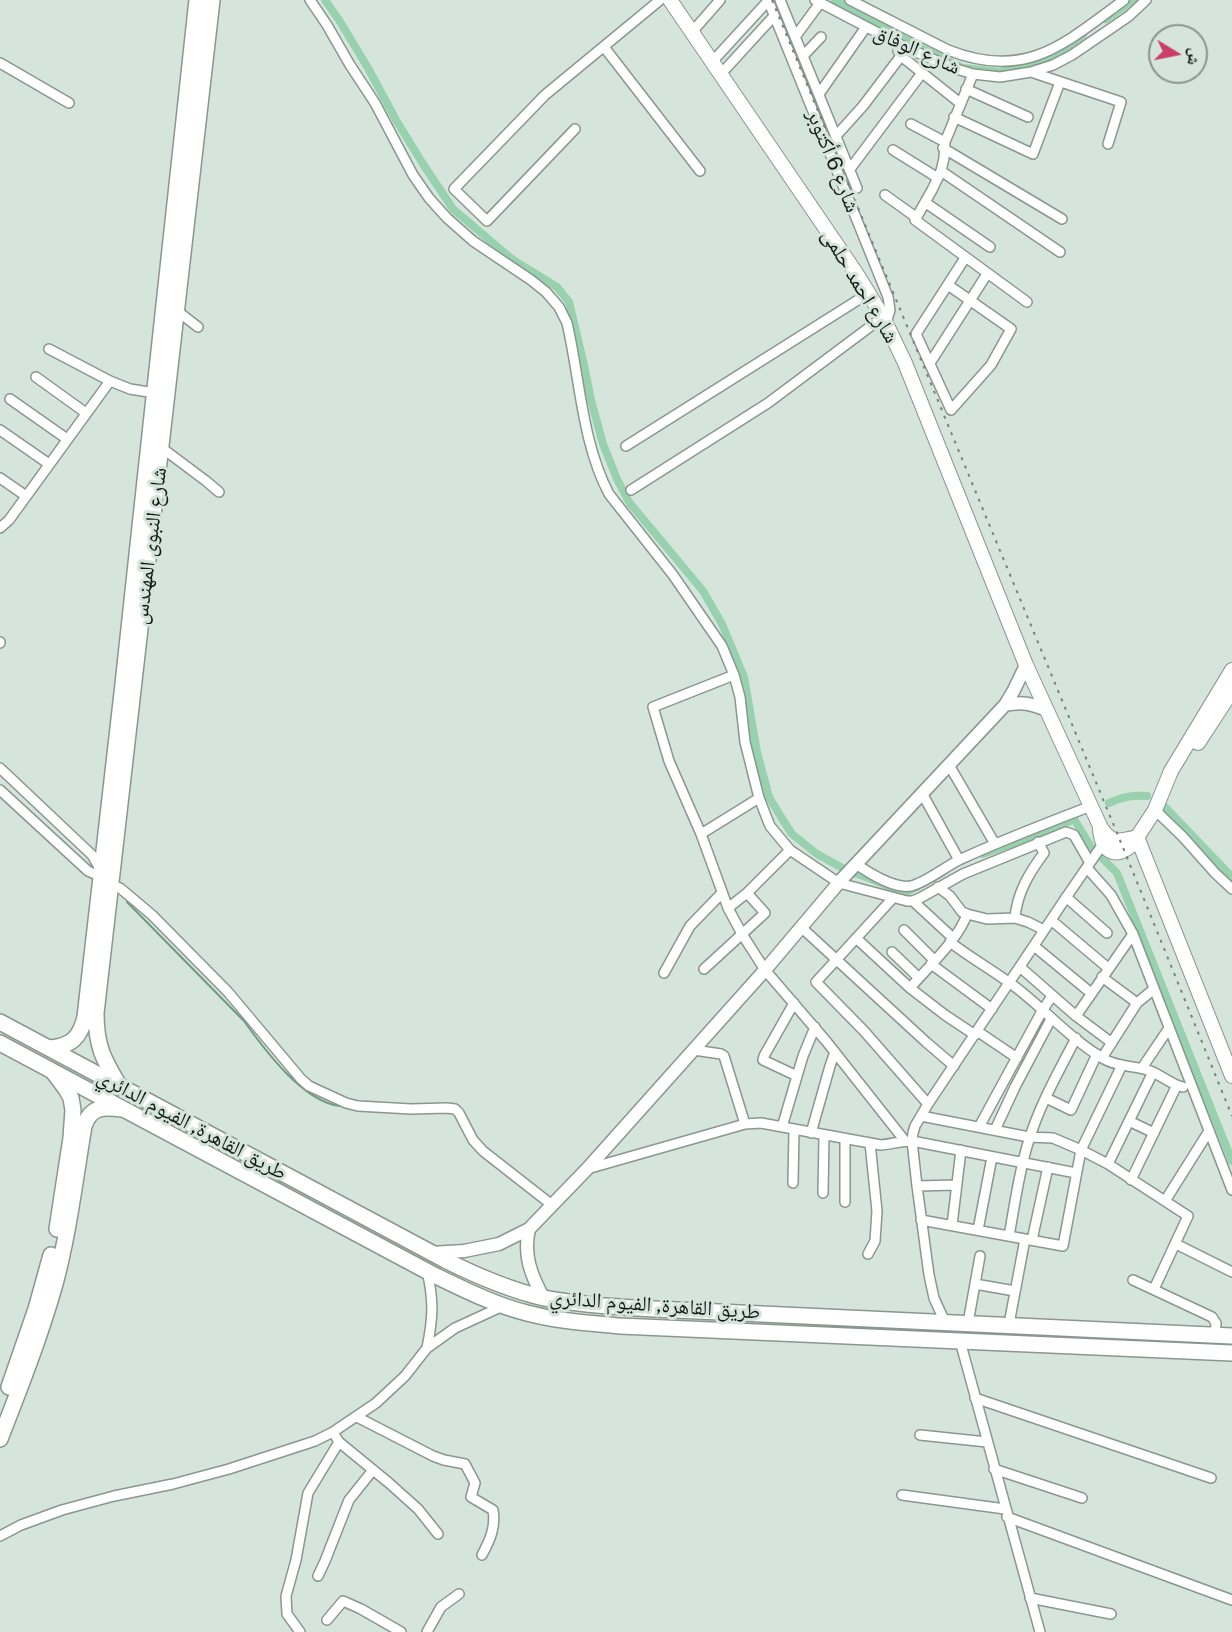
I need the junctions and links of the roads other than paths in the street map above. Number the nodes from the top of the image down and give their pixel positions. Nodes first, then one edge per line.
1 (197, 0) edge
2 (212, 0) edge
3 (310, 0) edge
4 (660, 0) edge
5 (670, 0) edge
6 (720, 0) edge
7 (768, 0) edge
8 (780, 0) edge
9 (850, 0) edge
10 (1106, 0) edge
11 (1124, 0) edge
12 (1146, 0) edge
13 (817, 1) edge
14 (1115, 6) junction
15 (774, 16) junction
16 (866, 27) junction
17 (692, 32) junction
18 (795, 37) junction
19 (821, 37) dead end
20 (891, 40) junction
21 (604, 47) junction
22 (907, 48) junction
23 (803, 56) junction
24 (901, 56) junction
25 (712, 62) junction
26 (0, 63) edge
27 (197, 65) junction
28 (1031, 72) junction
29 (922, 74) junction
30 (973, 74) junction
31 (720, 75) junction
32 (1060, 82) junction
33 (195, 87) junction
34 (966, 89) junction
35 (819, 94) junction
36 (69, 103) dead end
37 (960, 103) junction
38 (954, 117) junction
39 (1028, 117) dead end
40 (911, 124) dead end
41 (575, 129) dead end
42 (836, 136) junction
43 (1108, 144) dead end
44 (944, 145) junction
45 (893, 150) dead end
46 (850, 169) junction
47 (700, 171) dead end
48 (939, 175) junction
49 (857, 188) dead end
50 (885, 195) dead end
51 (926, 202) junction
52 (917, 218) junction
53 (1062, 219) dead end
54 (990, 247) dead end
55 (1060, 252) dead end
56 (965, 258) junction
57 (987, 274) junction
58 (948, 285) junction
59 (869, 293) junction
60 (970, 301) junction
61 (1027, 302) dead end
62 (176, 310) junction
63 (885, 320) junction
64 (198, 327) dead end
65 (49, 349) dead end
66 (930, 363) junction
67 (36, 377) dead end
68 (110, 381) junction
69 (155, 393) junction
70 (10, 399) dead end
71 (86, 413) junction
72 (0, 429) edge
73 (67, 439) junction
74 (626, 446) dead end
75 (162, 448) junction
76 (49, 464) junction
77 (0, 478) edge
78 (631, 490) dead end
79 (219, 492) dead end
80 (26, 496) junction
81 (0, 514) edge
82 (9, 520) junction
83 (0, 528) edge
84 (1026, 665) junction
85 (1232, 670) edge
86 (734, 675) junction
87 (1232, 691) edge
88 (128, 694) junction
89 (1005, 705) junction
90 (1047, 710) junction
91 (949, 765) junction
92 (0, 768) edge
93 (0, 790) edge
94 (1163, 790) junction
95 (922, 795) junction
96 (759, 798) junction
97 (1091, 806) junction
98 (1155, 810) junction
99 (702, 834) junction
100 (1137, 837) junction
101 (1103, 839) junction
102 (1038, 842) junction
103 (995, 844) junction
104 (790, 850) junction
105 (959, 860) junction
106 (1090, 864) junction
107 (854, 866) junction
108 (106, 880) junction
109 (840, 881) junction
110 (938, 887) junction
111 (1232, 889) edge
112 (747, 892) junction
113 (722, 893) junction
114 (1066, 897) junction
115 (893, 898) junction
116 (914, 901) junction
117 (728, 908) junction
118 (967, 914) junction
119 (1015, 918) junction
120 (1051, 920) junction
121 (802, 928) junction
122 (904, 930) dead end
123 (1044, 930) junction
124 (1107, 933) dead end
125 (742, 934) junction
126 (1133, 934) junction
127 (856, 938) junction
128 (952, 940) junction
129 (1034, 946) junction
130 (892, 952) dead end
131 (836, 960) junction
132 (932, 962) junction
133 (1020, 967) junction
134 (1108, 968) junction
135 (705, 969) dead end
136 (765, 970) junction
137 (664, 972) dead end
138 (1102, 977) junction
139 (919, 978) junction
140 (1009, 983) junction
141 (910, 988) junction
142 (1154, 988) junction
143 (1091, 993) junction
144 (1052, 996) junction
145 (794, 1003) junction
146 (1137, 1003) junction
147 (992, 1009) junction
148 (1042, 1011) junction
149 (1076, 1016) junction
150 (1051, 1019) junction
151 (0, 1022) edge
152 (815, 1027) junction
153 (1168, 1028) junction
154 (976, 1033) junction
155 (1076, 1038) junction
156 (0, 1043) edge
157 (1112, 1043) junction
158 (50, 1048) junction
159 (694, 1050) junction
160 (835, 1052) junction
161 (1100, 1056) junction
162 (1017, 1058) junction
163 (1122, 1065) junction
164 (954, 1066) junction
165 (1142, 1068) junction
166 (53, 1071) junction
167 (1153, 1072) junction
168 (797, 1076) junction
169 (1232, 1076) edge
170 (1178, 1085) junction
171 (120, 1087) junction
172 (1192, 1088) junction
173 (1046, 1098) junction
174 (928, 1104) junction
175 (126, 1109) junction
176 (921, 1116) junction
177 (1129, 1121) junction
178 (745, 1124) junction
179 (782, 1127) junction
180 (979, 1127) junction
181 (794, 1129) junction
182 (995, 1130) junction
183 (1209, 1131) junction
184 (811, 1132) junction
185 (1154, 1133) junction
186 (824, 1135) junction
187 (1029, 1137) junction
188 (845, 1139) junction
189 (909, 1141) junction
190 (870, 1143) junction
191 (961, 1150) junction
192 (1081, 1150) junction
193 (251, 1156) junction
194 (992, 1157) junction
195 (1023, 1162) junction
196 (1108, 1164) junction
197 (1048, 1167) junction
198 (587, 1169) junction
199 (242, 1173) junction
200 (1076, 1173) junction
201 (1131, 1179) junction
202 (793, 1183) dead end
203 (956, 1185) junction
204 (917, 1186) junction
205 (1232, 1191) edge
206 (823, 1193) dead end
207 (1165, 1201) junction
208 (845, 1202) dead end
209 (552, 1205) junction
210 (921, 1220) junction
211 (952, 1225) junction
212 (529, 1229) junction
213 (978, 1230) junction
214 (1009, 1236) junction
215 (1029, 1239) junction
216 (1176, 1244) junction
217 (430, 1253) junction
218 (868, 1254) dead end
219 (980, 1256) dead end
220 (427, 1271) junction
221 (1232, 1272) edge
222 (1133, 1280) dead end
223 (975, 1284) junction
224 (1154, 1289) junction
225 (1016, 1291) junction
226 (543, 1297) junction
227 (503, 1306) junction
228 (759, 1314) junction
229 (945, 1322) junction
230 (968, 1323) junction
231 (1009, 1324) junction
232 (758, 1332) junction
233 (1173, 1332) junction
234 (1215, 1335) junction
235 (1232, 1336) edge
236 (960, 1341) junction
237 (427, 1348) junction
238 (1171, 1349) junction
239 (1232, 1353) edge
240 (975, 1398) junction
241 (0, 1410) edge
242 (357, 1417) junction
243 (333, 1432) junction
244 (920, 1436) dead end
245 (0, 1439) edge
246 (339, 1442) junction
247 (987, 1442) junction
248 (994, 1469) junction
249 (373, 1470) junction
250 (1211, 1478) dead end
251 (902, 1495) dead end
252 (1082, 1498) dead end
253 (1006, 1513) junction
254 (438, 1534) dead end
255 (0, 1536) edge
256 (482, 1555) dead end
257 (318, 1576) dead end
258 (459, 1594) dead end
259 (1030, 1598) junction
260 (1232, 1600) edge
261 (1111, 1614) dead end
262 (327, 1620) dead end
263 (300, 1632) edge
264 (401, 1632) edge
265 (427, 1632) edge
266 (1040, 1632) edge

1 - 27 main road, شارع النبوى المهندس
2 - 27 main road, شارع النبوى المهندس
3 - 86 street
4 - 21 street
5 - 17 main road, شارع احمد حلمى
6 - 17 street
7 - 15 street, شارع 6 أكتوبر
7 - 25 street
8 - 18 street, شارع 6 أكتوبر
9 - 14 street, شارع الوفاق
10 - 14 street
11 - 14 street, شارع الوفاق
12 - 28 street, شارع الوفاق
13 - 16 street, شارع الوفاق
13 - 18 street
15 - 31 street
15 - 63 street, شارع 6 أكتوبر
16 - 20 street, شارع الوفاق
16 - 35 street
17 - 25 main road, شارع احمد حلمى
18 - 23 street, شارع 6 أكتوبر
19 - 23 street
20 - 22 street, شارع الوفاق
20 - 24 street
21 - 41 street
21 - 47 street
22 - 24 street
22 - 30 street, شارع الوفاق
23 - 35 street, شارع 6 أكتوبر
24 - 29 street
24 - 42 street
25 - 31 main road, شارع احمد حلمى
26 - 36 street
27 - 33 main road, شارع النبوى المهندس
28 - 30 street, شارع الوفاق
28 - 32 street
29 - 37 street
29 - 46 street
30 - 34 street
31 - 59 main road, شارع احمد حلمى
32 - 38 street
32 - 43 street
33 - 62 main road, شارع النبوى المهندس
33 - 69 main road, شارع النبوى المهندس
34 - 37 street
34 - 39 street
35 - 42 street, شارع 6 أكتوبر
37 - 38 street
38 - 44 street
40 - 44 street
42 - 46 street, شارع 6 أكتوبر
44 - 48 street
44 - 53 street
45 - 48 street
46 - 49 street, شارع 6 أكتوبر
48 - 51 street
48 - 55 street
50 - 52 street
51 - 52 street
51 - 54 street
52 - 56 street
56 - 57 street
56 - 58 street
57 - 60 street
57 - 61 street
58 - 60 street
58 - 66 street
59 - 63 main road, شارع احمد حلمى
59 - 74 street
60 - 66 street
60 - 66 street
62 - 64 street
62 - 75 main road, شارع النبوى المهندس
63 - 78 street
63 - 84 main road, شارع احمد حلمى
65 - 68 street
67 - 71 street
68 - 69 street
68 - 71 street
69 - 88 main road, شارع النبوى المهندس
70 - 73 street
71 - 73 street
72 - 76 street
73 - 76 street
75 - 79 street
75 - 88 main road, شارع النبوى المهندس
76 - 80 street
77 - 80 street
80 - 82 street
81 - 82 street
82 - 83 street
84 - 89 street
84 - 90 main road, شارع احمد حلمى
85 - 94 main road
86 - 96 street
86 - 99 street
87 - 94 main road
88 - 108 main road, شارع النبوى المهندس
89 - 90 street
89 - 91 street
90 - 97 main road, شارع احمد حلمى
91 - 95 street
91 - 103 street
92 - 108 street
93 - 108 street
94 - 98 main road
95 - 105 street
95 - 107 street
96 - 99 street
96 - 104 street
97 - 101 main road, شارع احمد حلمى
97 - 103 street
98 - 100 main road
98 - 111 street
99 - 113 street
100 - 101 main road
100 - 169 main road
101 - 106 street
102 - 106 street
102 - 110 street
102 - 119 street
103 - 105 street
104 - 109 street
104 - 112 street
105 - 107 street
106 - 114 street
106 - 126 street
107 - 109 street
108 - 158 main road, شارع النبوى المهندس
108 - 171 main road, شارع النبوى المهندس
108 - 209 street
109 - 115 street
109 - 121 street
110 - 116 street
110 - 118 street
112 - 117 street
112 - 125 street
113 - 117 street
113 - 137 street
114 - 120 street
114 - 124 street
115 - 116 street
115 - 127 street
116 - 128 street
117 - 125 street
118 - 119 street
118 - 128 street
119 - 123 street
120 - 123 street
120 - 134 street
121 - 131 street
121 - 136 street
122 - 132 street
123 - 129 street
125 - 135 street
125 - 136 street
126 - 134 street
126 - 142 street
127 - 131 street
127 - 141 street
128 - 132 street
128 - 140 street
129 - 133 street
129 - 143 street
130 - 139 street
131 - 164 street
131 - 174 street
132 - 139 street
132 - 147 street
133 - 140 street
133 - 144 street
134 - 138 street
136 - 145 street
136 - 159 street
138 - 143 street
138 - 146 street
139 - 141 street
140 - 147 street
140 - 148 street
141 - 154 street
142 - 146 street
142 - 153 street
143 - 149 street
144 - 148 street
144 - 149 street
145 - 152 street
145 - 168 street
146 - 157 street
147 - 154 street
148 - 150 street
148 - 162 street
149 - 157 street
150 - 155 street
150 - 182 street
151 - 158 main road, طريق القاهرة, الفيوم الدائري
152 - 160 street
152 - 168 street
153 - 165 street
153 - 172 street
154 - 162 street
154 - 164 street
155 - 161 street
155 - 173 street
156 - 166 main road, طريق القاهرة, الفيوم الدائري
157 - 161 street
158 - 171 main road, طريق القاهرة, الفيوم الدائري
159 - 178 street
159 - 198 street
160 - 184 street
160 - 189 street
161 - 163 street
161 - 173 street
162 - 180 street
163 - 165 street
163 - 192 street
164 - 174 street
165 - 167 street
166 - 175 main road, طريق القاهرة, الفيوم الدائري
166 - 241 main road
167 - 170 street
167 - 177 street
168 - 179 street
170 - 172 street
170 - 185 street
171 - 193 main road, طريق القاهرة, الفيوم الدائري
172 - 183 street
173 - 187 street
174 - 176 street
175 - 199 main road, طريق القاهرة, الفيوم الدائري
175 - 245 main road
176 - 180 street
176 - 189 street
177 - 185 street
177 - 196 street
178 - 179 street
178 - 198 street
179 - 181 street
180 - 182 street
181 - 184 street
181 - 202 street
182 - 187 street
183 - 205 street
183 - 207 street
184 - 186 street
185 - 201 street
186 - 188 street
186 - 206 street
187 - 192 street
187 - 195 street
188 - 190 street
188 - 208 street
189 - 190 street
189 - 191 street
189 - 204 street
190 - 218 street
191 - 194 street
191 - 203 street
192 - 196 street
192 - 200 street
193 - 199 main road
193 - 217 main road, طريق القاهرة, الفيوم الدائري
194 - 195 street
194 - 213 street
195 - 197 street
195 - 214 street
196 - 201 street
197 - 200 street
197 - 215 street
198 - 209 street
199 - 220 main road, طريق القاهرة, الفيوم الدائري
200 - 215 street
201 - 207 street
203 - 204 street
203 - 211 street
204 - 210 street
207 - 216 street
209 - 212 street
210 - 211 street
210 - 229 street
211 - 213 street
212 - 217 street
212 - 226 street
213 - 214 street
214 - 215 street
215 - 225 street
216 - 221 street
216 - 224 street
217 - 226 main road, طريق القاهرة, الفيوم الدائري
219 - 223 street
220 - 227 main road, طريق القاهرة, الفيوم الدائري
220 - 237 street
222 - 224 street
223 - 225 street
223 - 230 street
224 - 234 street
225 - 231 street
226 - 228 main road, طريق القاهرة, الفيوم الدائري
227 - 232 main road, طريق القاهرة, الفيوم الدائري
227 - 237 street
228 - 229 main road, طريق القاهرة, الفيوم الدائري
228 - 232 main road
229 - 230 main road, طريق القاهرة, الفيوم الدائري
230 - 231 main road, طريق القاهرة, الفيوم الدائري
231 - 233 main road, طريق القاهرة, الفيوم الدائري
232 - 236 main road, طريق القاهرة, الفيوم الدائري
233 - 234 main road, طريق القاهرة, الفيوم الدائري
233 - 238 main road
234 - 235 main road, طريق القاهرة, الفيوم الدائري
236 - 238 main road, طريق القاهرة, الفيوم الدائري
236 - 240 street
237 - 242 street
238 - 239 main road, طريق القاهرة, الفيوم الدائري
240 - 247 street
240 - 250 street
242 - 243 street
242 - 256 street
243 - 246 street
243 - 255 street
244 - 247 street
246 - 249 street
246 - 263 street
247 - 248 street
248 - 252 street
248 - 253 street
249 - 254 street
249 - 257 street
251 - 253 street
253 - 259 street
253 - 260 street
258 - 265 street
259 - 261 street
259 - 266 street
262 - 264 street

